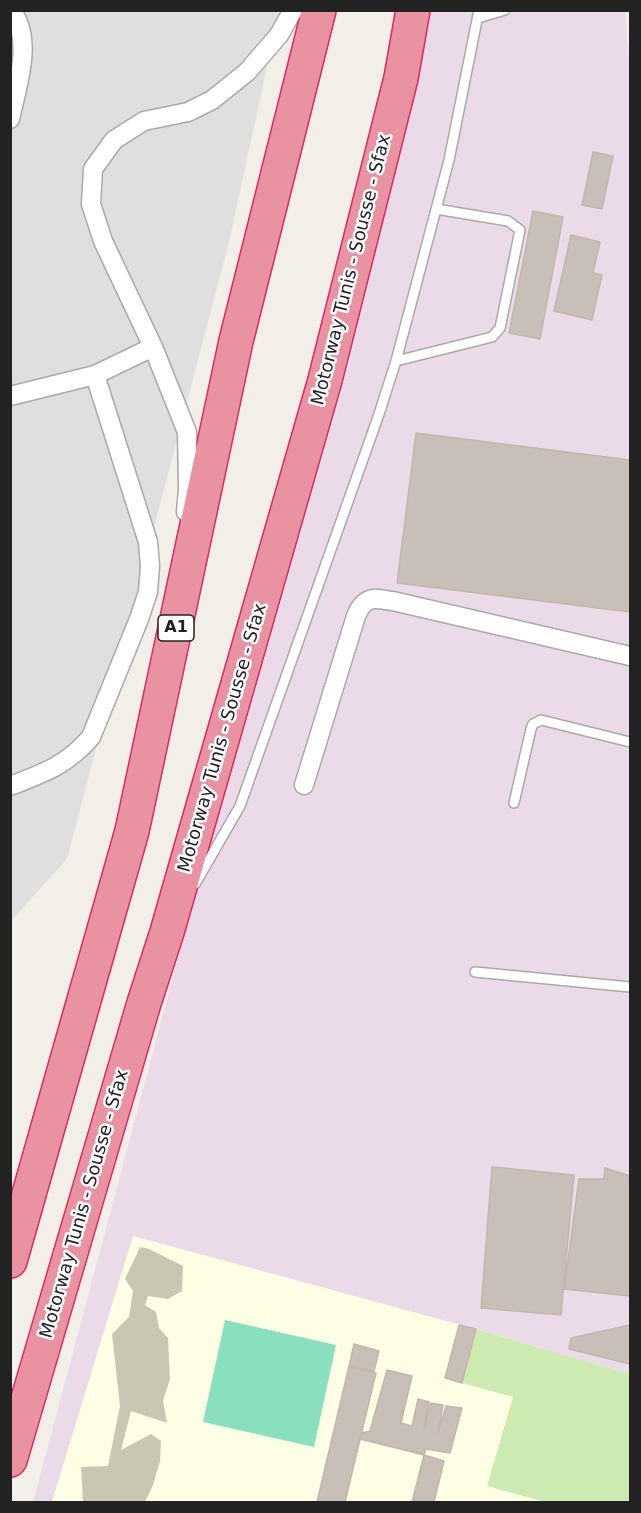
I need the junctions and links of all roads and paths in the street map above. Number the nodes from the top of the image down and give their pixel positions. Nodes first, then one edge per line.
1 (11, 10) edge
2 (293, 10) edge
3 (319, 10) edge
4 (413, 10) edge
5 (505, 10) edge
6 (479, 14) edge
7 (10, 119) edge
8 (436, 209) junction
9 (153, 347) junction
10 (396, 361) junction
11 (95, 375) junction
12 (10, 396) edge
13 (175, 630) junction
14 (630, 656) edge
15 (630, 742) edge
16 (304, 785) dead end
17 (10, 786) edge
18 (514, 803) dead end
19 (167, 932) junction
20 (475, 972) dead end
21 (630, 987) edge
22 (12, 1250) edge
23 (10, 1460) edge

1 - 7 street
2 - 9 street
3 - 13 highway, A1
4 - 19 highway, Motorway Tunis - Sousse - Sfax
5 - 6 lane
6 - 8 lane
8 - 10 lane
8 - 10 lane
9 - 11 street
9 - 13 street
10 - 19 lane
11 - 12 street
11 - 17 street
13 - 22 highway, A1
14 - 16 street
15 - 18 lane
19 - 23 highway, Motorway Tunis - Sousse - Sfax
20 - 21 lane

